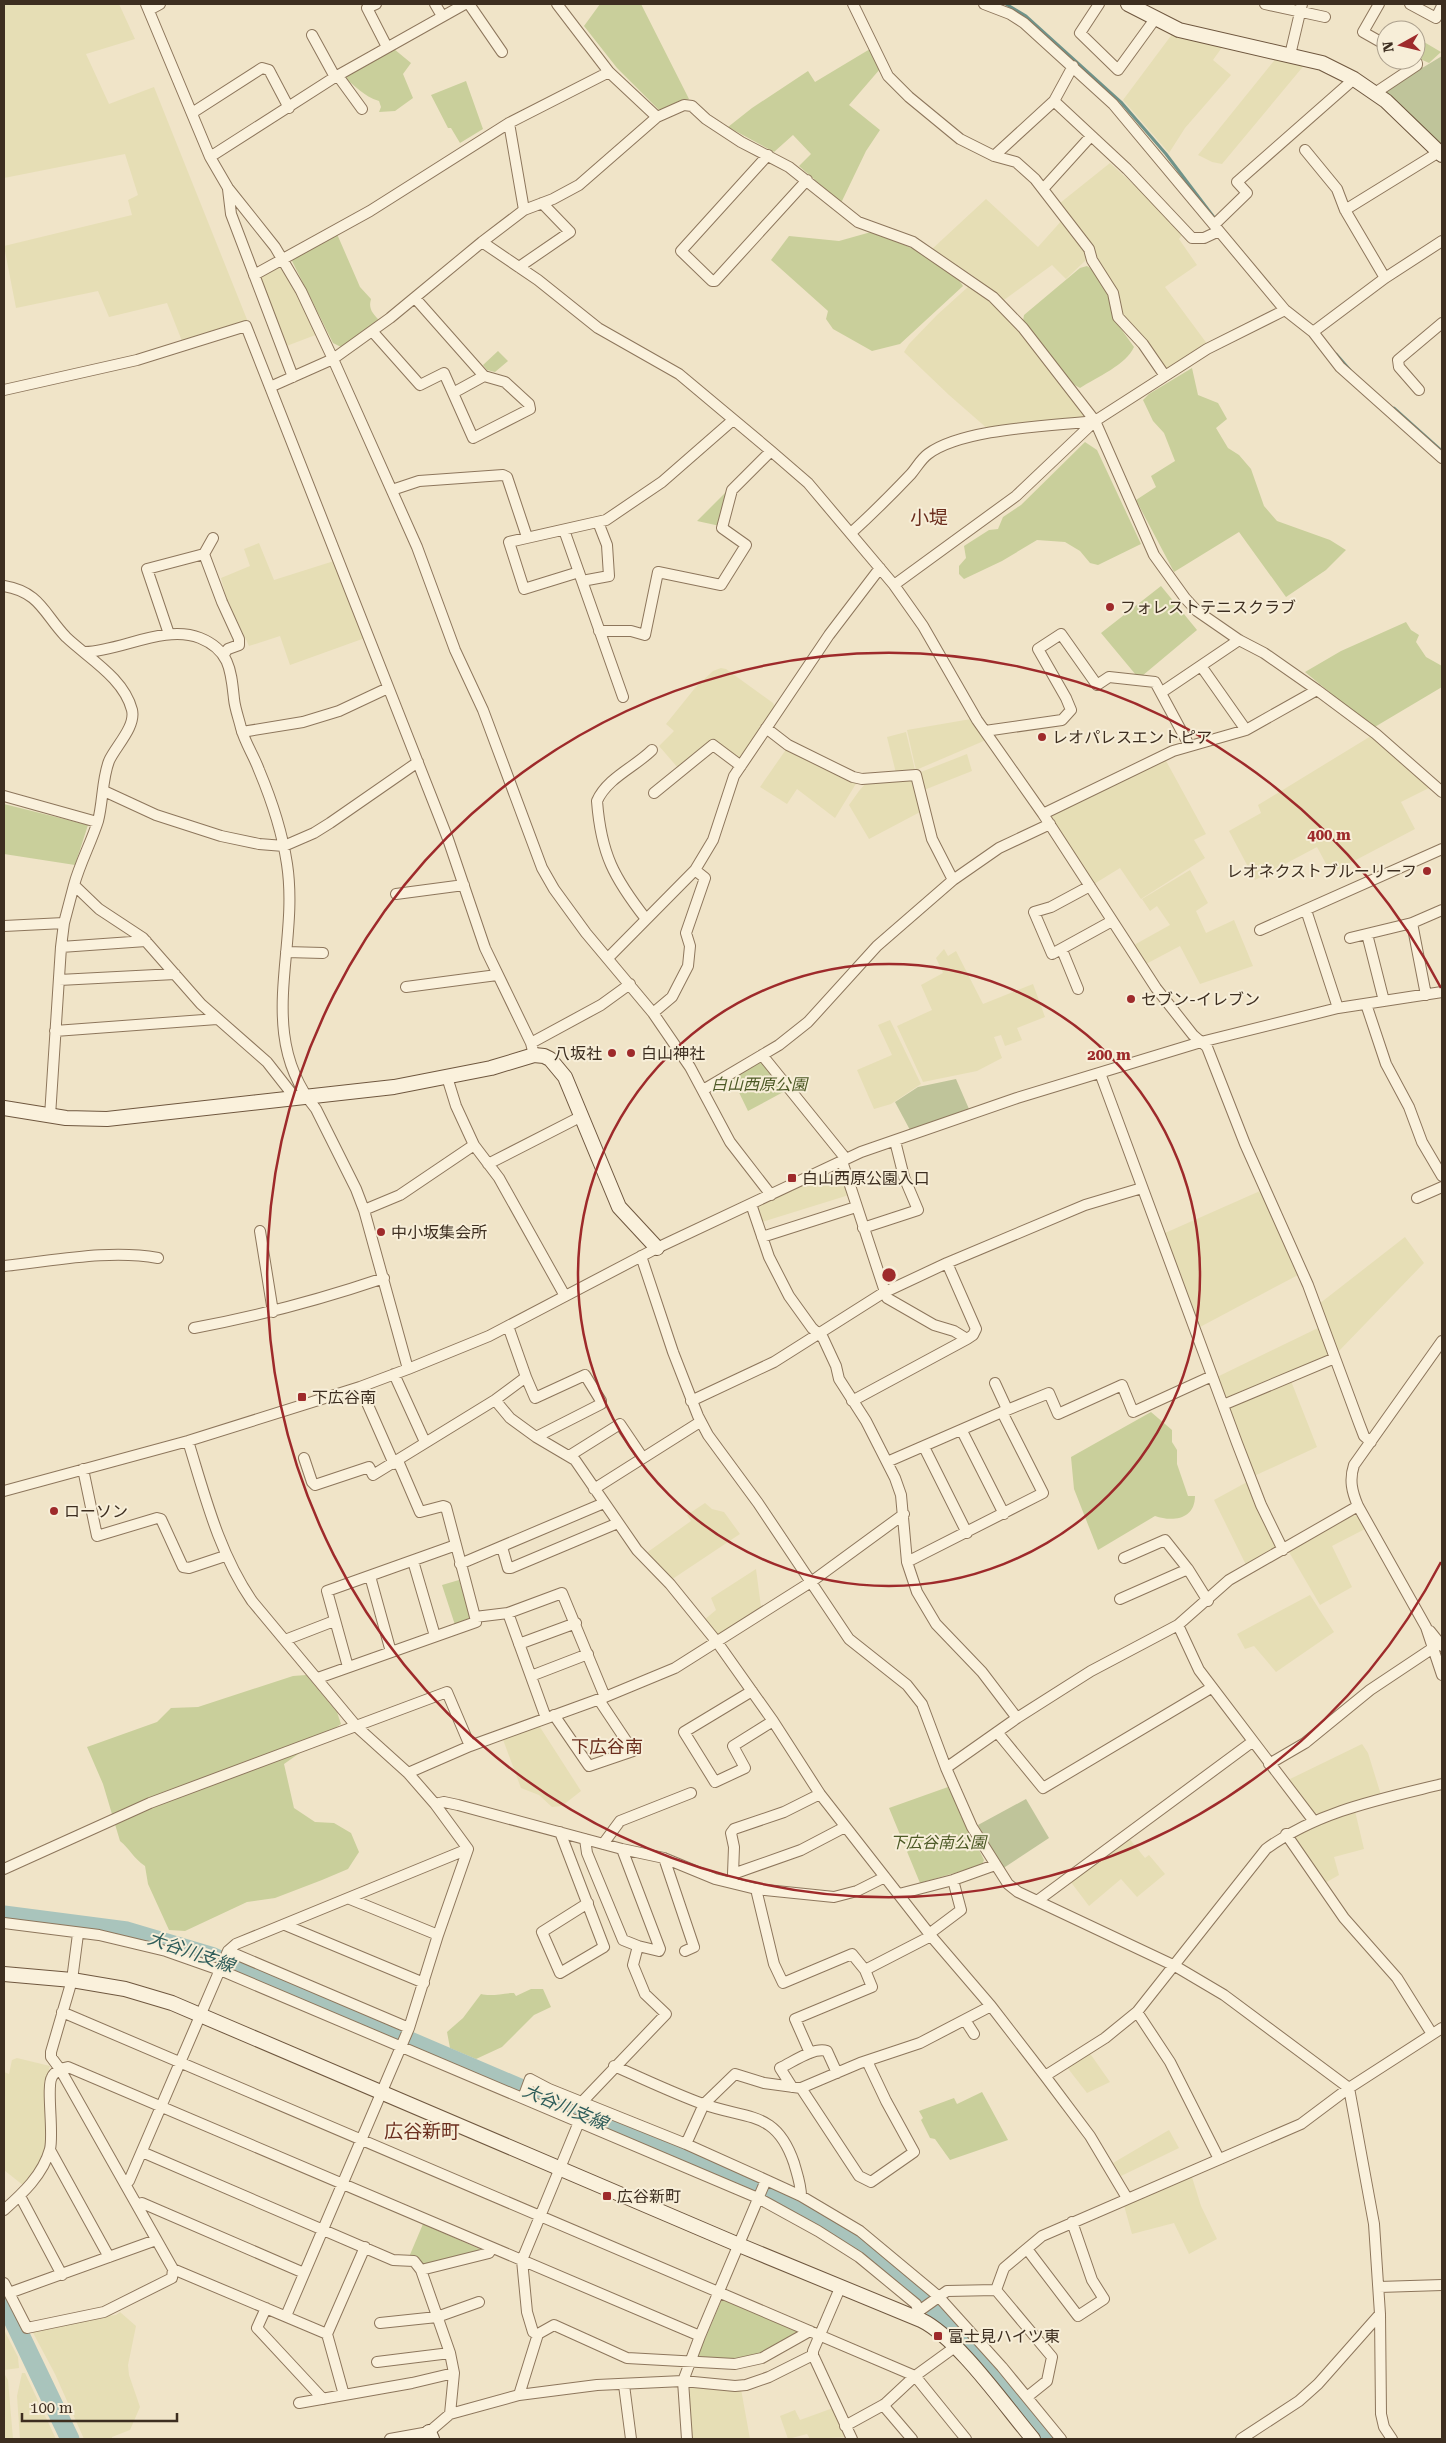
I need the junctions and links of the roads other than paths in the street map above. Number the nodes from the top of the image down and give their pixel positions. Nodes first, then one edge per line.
1 (160, 4) edge
2 (376, 4) edge
3 (434, 4) edge
4 (465, 4) edge
5 (469, 4) edge
6 (557, 4) edge
7 (853, 4) edge
8 (984, 4) edge
9 (1099, 4) edge
10 (1128, 4) edge
11 (1265, 4) edge
12 (1379, 4) edge
13 (1410, 4) edge
14 (1442, 6) edge
15 (148, 7) edge
16 (1301, 8) edge
17 (1152, 12) edge
18 (442, 16) junction
19 (1325, 17) dead end
20 (312, 35) dead end
21 (1376, 39) edge
22 (387, 47) junction
23 (502, 52) dead end
24 (1290, 55) junction
25 (1073, 66) junction
26 (1410, 70) edge
27 (609, 72) junction
28 (336, 77) junction
29 (1354, 79) junction
30 (1375, 93) junction
31 (1054, 101) junction
32 (289, 108) junction
33 (362, 109) dead end
34 (192, 113) junction
35 (657, 117) junction
36 (509, 124) junction
37 (1091, 136) junction
38 (1305, 150) dead end
39 (1441, 154) edge
40 (768, 155) junction
41 (994, 156) junction
42 (210, 157) junction
43 (807, 180) junction
44 (228, 188) junction
45 (1043, 189) junction
46 (542, 203) junction
47 (524, 210) junction
48 (1345, 210) junction
49 (1216, 228) junction
50 (1442, 241) edge
51 (482, 242) junction
52 (283, 260) junction
53 (519, 267) junction
54 (254, 275) junction
55 (1386, 278) junction
56 (415, 298) junction
57 (1285, 310) junction
58 (1442, 323) edge
59 (372, 331) junction
60 (1313, 332) junction
61 (333, 359) junction
62 (484, 376) junction
63 (1164, 376) junction
64 (293, 377) junction
65 (270, 387) junction
66 (4, 390) edge
67 (1419, 390) dead end
68 (453, 392) junction
69 (733, 420) junction
70 (1095, 421) junction
71 (771, 451) junction
72 (1442, 458) edge
73 (392, 490) junction
74 (598, 522) junction
75 (564, 530) junction
76 (851, 533) junction
77 (526, 537) junction
78 (213, 538) dead end
79 (204, 554) junction
80 (880, 568) junction
81 (581, 577) junction
82 (894, 585) junction
83 (4, 586) edge
84 (599, 631) junction
85 (169, 634) junction
86 (1239, 640) junction
87 (85, 652) junction
88 (224, 654) junction
89 (1201, 666) junction
90 (388, 688) junction
91 (1317, 690) junction
92 (1162, 692) junction
93 (623, 697) dead end
94 (766, 728) junction
95 (1246, 730) junction
96 (985, 731) junction
97 (242, 732) junction
98 (1189, 745) junction
99 (652, 750) dead end
100 (418, 762) junction
101 (741, 766) junction
102 (104, 791) junction
103 (1442, 792) edge
104 (654, 793) dead end
105 (4, 796) edge
106 (1043, 814) junction
107 (98, 822) junction
108 (1050, 824) junction
109 (284, 846) junction
110 (1442, 849) edge
111 (695, 870) junction
112 (953, 880) junction
113 (464, 885) junction
114 (74, 886) junction
115 (1090, 886) junction
116 (396, 894) dead end
117 (1306, 910) junction
118 (1442, 910) edge
119 (646, 918) junction
120 (1112, 921) junction
121 (1412, 922) junction
122 (64, 924) junction
123 (4, 926) edge
124 (1260, 930) dead end
125 (1368, 934) junction
126 (1350, 938) dead end
127 (146, 941) junction
128 (61, 947) junction
129 (1062, 950) junction
130 (286, 952) junction
131 (323, 953) dead end
132 (608, 958) junction
133 (175, 974) junction
134 (497, 975) junction
135 (59, 980) junction
136 (630, 984) junction
137 (406, 987) dead end
138 (1078, 990) dead end
139 (1442, 992) edge
140 (1426, 994) junction
141 (1384, 1001) junction
142 (1366, 1004) junction
143 (1338, 1008) junction
144 (653, 1013) junction
145 (217, 1019) junction
146 (55, 1031) junction
147 (1202, 1042) junction
148 (533, 1049) junction
149 (762, 1055) junction
150 (1100, 1073) junction
151 (447, 1077) junction
152 (703, 1090) junction
153 (302, 1099) junction
154 (4, 1108) edge
155 (50, 1116) junction
156 (580, 1117) junction
157 (895, 1141) junction
158 (474, 1145) junction
159 (844, 1160) junction
160 (488, 1164) junction
161 (1442, 1176) edge
162 (1442, 1187) edge
163 (1142, 1188) junction
164 (771, 1195) junction
165 (1417, 1198) dead end
166 (751, 1204) junction
167 (856, 1207) junction
168 (364, 1210) junction
169 (863, 1228) junction
170 (260, 1231) dead end
171 (762, 1237) junction
172 (657, 1248) junction
173 (641, 1256) junction
174 (158, 1258) dead end
175 (948, 1263) junction
176 (4, 1266) edge
177 (384, 1278) junction
178 (884, 1293) junction
179 (566, 1296) junction
180 (273, 1312) junction
181 (508, 1326) junction
182 (194, 1328) dead end
183 (819, 1334) junction
184 (967, 1339) junction
185 (1442, 1343) edge
186 (1335, 1358) junction
187 (408, 1369) junction
188 (394, 1374) junction
189 (1212, 1376) junction
190 (526, 1377) junction
191 (995, 1383) dead end
192 (360, 1387) junction
193 (495, 1400) junction
194 (691, 1401) junction
195 (852, 1401) junction
196 (1223, 1405) junction
197 (1005, 1411) junction
198 (700, 1422) junction
199 (962, 1431) junction
200 (536, 1437) junction
201 (188, 1441) junction
202 (425, 1442) junction
203 (1371, 1442) junction
204 (924, 1447) junction
205 (569, 1456) junction
206 (304, 1458) dead end
207 (643, 1458) junction
208 (396, 1462) junction
209 (887, 1462) junction
210 (83, 1469) junction
211 (594, 1489) junction
212 (4, 1491) edge
213 (604, 1503) junction
214 (1358, 1506) junction
215 (904, 1514) junction
216 (1004, 1514) junction
217 (618, 1523) junction
218 (967, 1533) junction
219 (456, 1544) junction
220 (502, 1547) junction
221 (1283, 1550) junction
222 (225, 1556) junction
223 (1124, 1558) dead end
224 (413, 1561) junction
225 (907, 1562) junction
226 (460, 1564) junction
227 (1188, 1569) junction
228 (370, 1576) junction
229 (811, 1582) junction
230 (1120, 1599) dead end
231 (1208, 1601) junction
232 (508, 1613) junction
233 (475, 1617) junction
234 (334, 1621) junction
235 (576, 1623) junction
236 (1178, 1625) junction
237 (435, 1636) junction
238 (285, 1640) junction
239 (717, 1642) junction
240 (519, 1644) junction
241 (1438, 1647) edge
242 (391, 1652) junction
243 (588, 1654) junction
244 (348, 1667) junction
245 (1442, 1675) edge
246 (531, 1676) junction
247 (318, 1678) junction
248 (1211, 1688) junction
249 (752, 1691) junction
250 (602, 1698) junction
251 (550, 1717) junction
252 (1017, 1718) junction
253 (773, 1721) junction
254 (357, 1727) junction
255 (997, 1732) junction
256 (1252, 1742) junction
257 (470, 1746) junction
258 (1269, 1764) junction
259 (946, 1768) junction
260 (408, 1773) junction
261 (1442, 1784) edge
262 (692, 1793) dead end
263 (820, 1794) junction
264 (435, 1804) junction
265 (1313, 1820) junction
266 (845, 1826) junction
267 (560, 1832) junction
268 (1286, 1834) junction
269 (585, 1839) junction
270 (603, 1844) junction
271 (468, 1849) junction
272 (622, 1849) junction
273 (664, 1858) junction
274 (995, 1865) junction
275 (4, 1868) edge
276 (885, 1878) junction
277 (733, 1879) junction
278 (953, 1880) junction
279 (756, 1889) junction
280 (899, 1894) junction
281 (350, 1899) junction
282 (1037, 1901) junction
283 (588, 1903) junction
284 (4, 1924) edge
285 (285, 1925) junction
286 (78, 1934) junction
287 (438, 1935) junction
288 (930, 1935) junction
289 (638, 1946) junction
290 (685, 1951) dead end
291 (224, 1960) junction
292 (1174, 1966) junction
293 (865, 1970) junction
294 (4, 1974) edge
295 (72, 1980) junction
296 (424, 1983) junction
297 (991, 2006) junction
298 (62, 2012) junction
299 (1137, 2012) junction
300 (201, 2015) junction
301 (965, 2020) junction
302 (1442, 2028) edge
303 (974, 2034) dead end
304 (1432, 2034) junction
305 (405, 2037) junction
306 (810, 2054) junction
307 (867, 2061) junction
308 (180, 2063) junction
309 (614, 2066) junction
310 (60, 2069) junction
311 (838, 2073) junction
312 (1045, 2076) junction
313 (796, 2087) junction
314 (1349, 2088) junction
315 (381, 2092) junction
316 (523, 2096) junction
317 (582, 2102) junction
318 (704, 2104) junction
319 (162, 2106) junction
320 (579, 2122) junction
321 (361, 2139) junction
322 (686, 2144) junction
323 (50, 2150) junction
324 (142, 2152) junction
325 (1219, 2159) junction
326 (561, 2168) junction
327 (765, 2182) junction
328 (125, 2184) junction
329 (342, 2184) junction
330 (20, 2196) junction
331 (800, 2196) junction
332 (759, 2197) junction
333 (1127, 2198) junction
334 (137, 2205) junction
335 (4, 2210) edge
336 (540, 2216) junction
337 (1072, 2222) junction
338 (323, 2228) junction
339 (156, 2240) junction
340 (739, 2245) junction
341 (365, 2247) junction
342 (492, 2248) junction
343 (1026, 2249) junction
344 (109, 2257) junction
345 (522, 2260) junction
346 (173, 2269) junction
347 (422, 2270) junction
348 (304, 2273) junction
349 (62, 2275) junction
350 (4, 2283) edge
351 (1442, 2286) edge
352 (1379, 2287) junction
353 (840, 2288) junction
354 (996, 2290) junction
355 (718, 2292) junction
356 (9, 2293) junction
357 (936, 2297) junction
358 (479, 2302) dead end
359 (266, 2308) junction
360 (922, 2312) junction
361 (1380, 2314) junction
362 (286, 2316) junction
363 (437, 2316) junction
364 (380, 2323) dead end
365 (815, 2333) junction
366 (327, 2334) junction
367 (538, 2334) junction
368 (700, 2336) junction
369 (955, 2347) junction
370 (450, 2353) junction
371 (813, 2355) junction
372 (690, 2359) junction
373 (377, 2362) dead end
374 (454, 2373) junction
375 (915, 2376) junction
376 (683, 2382) junction
377 (624, 2385) junction
378 (344, 2395) junction
379 (519, 2395) junction
380 (1027, 2397) junction
381 (323, 2399) junction
382 (299, 2403) dead end
383 (883, 2405) junction
384 (450, 2414) junction
385 (845, 2426) junction
386 (430, 2436) edge
387 (390, 2439) edge
388 (631, 2439) edge
389 (687, 2439) edge
390 (852, 2439) edge
391 (912, 2439) edge
392 (964, 2439) edge
393 (1033, 2439) edge
394 (1061, 2439) edge
395 (1241, 2439) edge
396 (1392, 2439) edge

1 - 15 street
2 - 22 street
3 - 18 street
4 - 18 street
5 - 23 street
6 - 27 street
7 - 41 street
8 - 25 street
9 - 17 street
10 - 17 street
11 - 16 street
12 - 21 street
13 - 14 street
15 - 34 street
16 - 19 street
16 - 24 street
17 - 24 street
18 - 22 street
20 - 28 street
22 - 28 street
24 - 29 street
25 - 31 street
25 - 49 street
26 - 30 street
27 - 35 street
27 - 36 street
28 - 32 street
28 - 33 street
29 - 30 street
29 - 49 street
30 - 39 street
31 - 37 street
31 - 41 street
32 - 34 street
32 - 42 street
34 - 42 street
35 - 40 street
35 - 46 street
36 - 47 street
36 - 52 street
37 - 45 street
37 - 49 street
38 - 48 street
39 - 48 street
40 - 43 street
40 - 43 street
41 - 45 street
42 - 44 street
43 - 70 street
44 - 52 street
44 - 54 street
45 - 63 street
46 - 47 street
46 - 53 street
47 - 51 street
48 - 55 street
49 - 57 street
50 - 55 street
51 - 53 street
51 - 56 street
52 - 54 street
52 - 61 street
53 - 69 street
54 - 64 street
55 - 60 street
56 - 59 street
56 - 62 street
57 - 60 street
57 - 63 street
58 - 67 street
59 - 61 street
59 - 68 street
60 - 72 street
61 - 64 street
61 - 73 street
62 - 68 street
62 - 68 street
63 - 70 street
64 - 65 street
65 - 66 street
65 - 90 street
69 - 71 street
69 - 74 street
70 - 76 street
70 - 82 street
70 - 86 street
71 - 76 street
71 - 84 street
73 - 77 street
73 - 132 street
74 - 75 street
74 - 81 street
75 - 77 street
75 - 81 street
76 - 80 street
77 - 81 street
78 - 79 street
79 - 85 street
79 - 88 street
80 - 82 street
80 - 94 street
81 - 84 street
82 - 96 street
83 - 87 street
84 - 93 street
85 - 87 street
85 - 88 street
86 - 89 street
86 - 91 street
87 - 102 street
88 - 97 street
89 - 92 street
89 - 95 street
90 - 97 street
90 - 100 street
91 - 95 street
91 - 103 street
92 - 96 street
92 - 98 street
94 - 101 street
94 - 112 street
95 - 98 street
96 - 106 street
97 - 109 street
98 - 106 street
99 - 119 street
100 - 109 street
100 - 113 street
101 - 104 street
101 - 111 street
102 - 107 street
102 - 109 street
105 - 107 street
106 - 108 street
107 - 114 street
108 - 112 street
108 - 115 street
109 - 130 street
110 - 117 street
111 - 119 street
111 - 144 street
112 - 149 street
113 - 116 street
113 - 134 street
114 - 122 street
114 - 127 street
115 - 120 street
115 - 129 street
117 - 124 street
117 - 143 street
118 - 121 street
119 - 132 street
120 - 129 street
120 - 147 street
121 - 125 street
121 - 140 street
122 - 123 street
122 - 128 street
125 - 126 street
125 - 141 street
127 - 128 street
127 - 133 street
128 - 135 street
129 - 138 street
130 - 131 street
130 - 153 street
132 - 136 street
133 - 135 street
133 - 145 street
134 - 137 street
134 - 148 street
135 - 146 street
136 - 144 street
136 - 148 street
139 - 140 street
140 - 141 street
141 - 142 street
142 - 143 street
142 - 161 street
143 - 147 street
144 - 152 street
145 - 146 street
145 - 153 street
146 - 155 street
147 - 150 street
147 - 186 street
148 - 151 street
148 - 156 street
149 - 152 street
149 - 159 street
150 - 157 street
150 - 163 street
151 - 153 street
151 - 158 street
152 - 164 street
153 - 155 street
153 - 168 street
154 - 155 street
156 - 160 street
156 - 172 street
157 - 159 street
157 - 169 street
158 - 160 street
158 - 168 street
159 - 164 street
159 - 167 street
160 - 179 street
162 - 165 street
163 - 175 street
163 - 189 street
164 - 166 street
166 - 171 street
166 - 172 street
167 - 169 street
167 - 171 street
168 - 177 street
169 - 178 street
170 - 180 street
171 - 183 street
172 - 173 street
173 - 179 street
173 - 194 street
174 - 176 street
175 - 178 street
175 - 184 street
177 - 180 street
177 - 187 street
178 - 183 street
178 - 184 street
179 - 181 street
180 - 182 street
181 - 187 street
181 - 190 street
183 - 194 street
183 - 195 street
184 - 195 street
185 - 203 street
186 - 196 street
186 - 203 street
187 - 188 street
188 - 192 street
188 - 202 street
189 - 196 street
189 - 197 street
190 - 193 street
190 - 200 street
191 - 197 street
192 - 201 street
192 - 208 street
193 - 200 street
193 - 202 street
194 - 198 street
195 - 209 street
196 - 221 street
197 - 199 street
197 - 216 street
198 - 207 street
198 - 229 street
199 - 204 street
199 - 216 street
200 - 205 street
201 - 210 street
201 - 222 street
202 - 208 street
203 - 214 street
204 - 209 street
204 - 218 street
205 - 207 street
205 - 211 street
206 - 208 street
207 - 211 street
208 - 219 street
209 - 215 street
210 - 212 street
210 - 222 street
211 - 213 street
213 - 217 street
213 - 220 street
214 - 221 street
214 - 241 street
215 - 225 street
215 - 229 street
216 - 218 street
217 - 220 street
217 - 239 street
218 - 225 street
219 - 224 street
219 - 226 street
220 - 226 street
221 - 231 street
222 - 238 street
223 - 227 street
224 - 228 street
224 - 237 street
225 - 252 street
226 - 233 street
227 - 230 street
227 - 231 street
228 - 234 street
228 - 242 street
229 - 239 street
229 - 259 street
231 - 236 street
232 - 233 street
232 - 235 street
232 - 240 street
233 - 237 street
234 - 238 street
234 - 244 street
235 - 240 street
235 - 243 street
236 - 248 street
236 - 252 street
237 - 242 street
238 - 247 street
239 - 249 street
239 - 250 street
240 - 246 street
241 - 245 street
241 - 258 street
242 - 244 street
243 - 246 street
243 - 250 street
244 - 247 street
246 - 251 street
247 - 254 street
248 - 255 street
248 - 256 street
249 - 253 street
249 - 253 street
250 - 251 street
250 - 251 street
251 - 257 street
252 - 255 street
253 - 263 street
254 - 257 street
254 - 260 street
254 - 275 street
255 - 259 street
256 - 258 street
256 - 282 street
257 - 260 street
258 - 265 street
259 - 274 street
260 - 264 street
261 - 265 street
262 - 270 street
263 - 266 street
263 - 277 street
264 - 267 street
264 - 271 street
265 - 268 street
266 - 276 street
266 - 277 street
267 - 269 street
267 - 283 street
268 - 292 street
268 - 304 street
269 - 270 street
269 - 289 street
270 - 272 street
271 - 281 street
271 - 287 street
272 - 273 street
272 - 289 street
273 - 277 street
273 - 290 street
274 - 278 street
274 - 282 street
276 - 279 street
276 - 280 street
277 - 279 street
278 - 280 street
278 - 288 street
279 - 293 street
280 - 288 street
281 - 285 street
281 - 287 street
282 - 292 street
283 - 283 street
284 - 286 street
285 - 291 street
285 - 296 street
286 - 291 street
286 - 295 street
287 - 296 street
288 - 293 street
288 - 297 street
289 - 309 street
291 - 300 street
291 - 305 street
291 - 305 street
292 - 299 street
292 - 314 street
293 - 306 street
294 - 295 street
295 - 298 street
295 - 300 street
296 - 305 street
297 - 301 street
297 - 312 street
298 - 308 street
298 - 310 street
299 - 312 street
299 - 325 street
300 - 308 street
300 - 315 street
301 - 303 street
301 - 307 street
302 - 304 street
304 - 314 street
305 - 315 street
305 - 316 street
306 - 311 street
306 - 313 street
307 - 311 street
307 - 313 street
308 - 319 street
308 - 321 street
309 - 317 street
309 - 318 street
310 - 319 street
310 - 323 street
310 - 328 street
311 - 313 street
312 - 333 street
313 - 318 street
314 - 325 street
314 - 352 street
315 - 321 street
315 - 326 street
316 - 317 street
316 - 320 street
317 - 322 street
318 - 322 street
318 - 331 street
319 - 324 street
319 - 329 street
320 - 326 street
320 - 332 street
321 - 329 street
321 - 336 street
322 - 327 street
323 - 330 street
323 - 344 street
324 - 328 street
324 - 338 street
325 - 333 street
326 - 336 street
326 - 340 street
327 - 331 street
327 - 332 street
328 - 334 street
329 - 338 street
329 - 342 street
330 - 335 street
330 - 349 street
331 - 357 street
332 - 340 street
332 - 360 street
333 - 337 street
334 - 339 street
334 - 348 street
336 - 345 street
336 - 355 street
337 - 343 street
337 - 343 street
338 - 341 street
338 - 348 street
339 - 344 street
339 - 346 street
340 - 353 street
340 - 355 street
341 - 347 street
341 - 366 street
342 - 345 street
342 - 347 street
343 - 354 street
344 - 349 street
345 - 367 street
345 - 368 street
346 - 356 street
346 - 359 street
347 - 363 street
348 - 362 street
349 - 356 street
350 - 356 street
351 - 352 street
352 - 361 street
353 - 360 street
353 - 365 street
354 - 357 street
354 - 380 street
355 - 365 street
355 - 368 street
357 - 360 street
357 - 380 street
358 - 363 street
359 - 362 street
359 - 381 street
360 - 369 street
361 - 395 street
361 - 396 street
362 - 366 street
363 - 364 street
363 - 370 street
365 - 371 street
365 - 372 street
365 - 375 street
366 - 378 street
367 - 372 street
367 - 379 street
368 - 372 street
369 - 375 street
369 - 393 street
370 - 373 street
370 - 374 street
371 - 376 street
371 - 385 street
372 - 376 street
374 - 378 street
374 - 384 street
375 - 383 street
375 - 392 street
376 - 377 street
376 - 389 street
377 - 379 street
377 - 388 street
378 - 381 street
379 - 384 street
380 - 394 street
381 - 382 street
383 - 385 street
383 - 391 street
384 - 386 street
385 - 390 street
386 - 387 street

